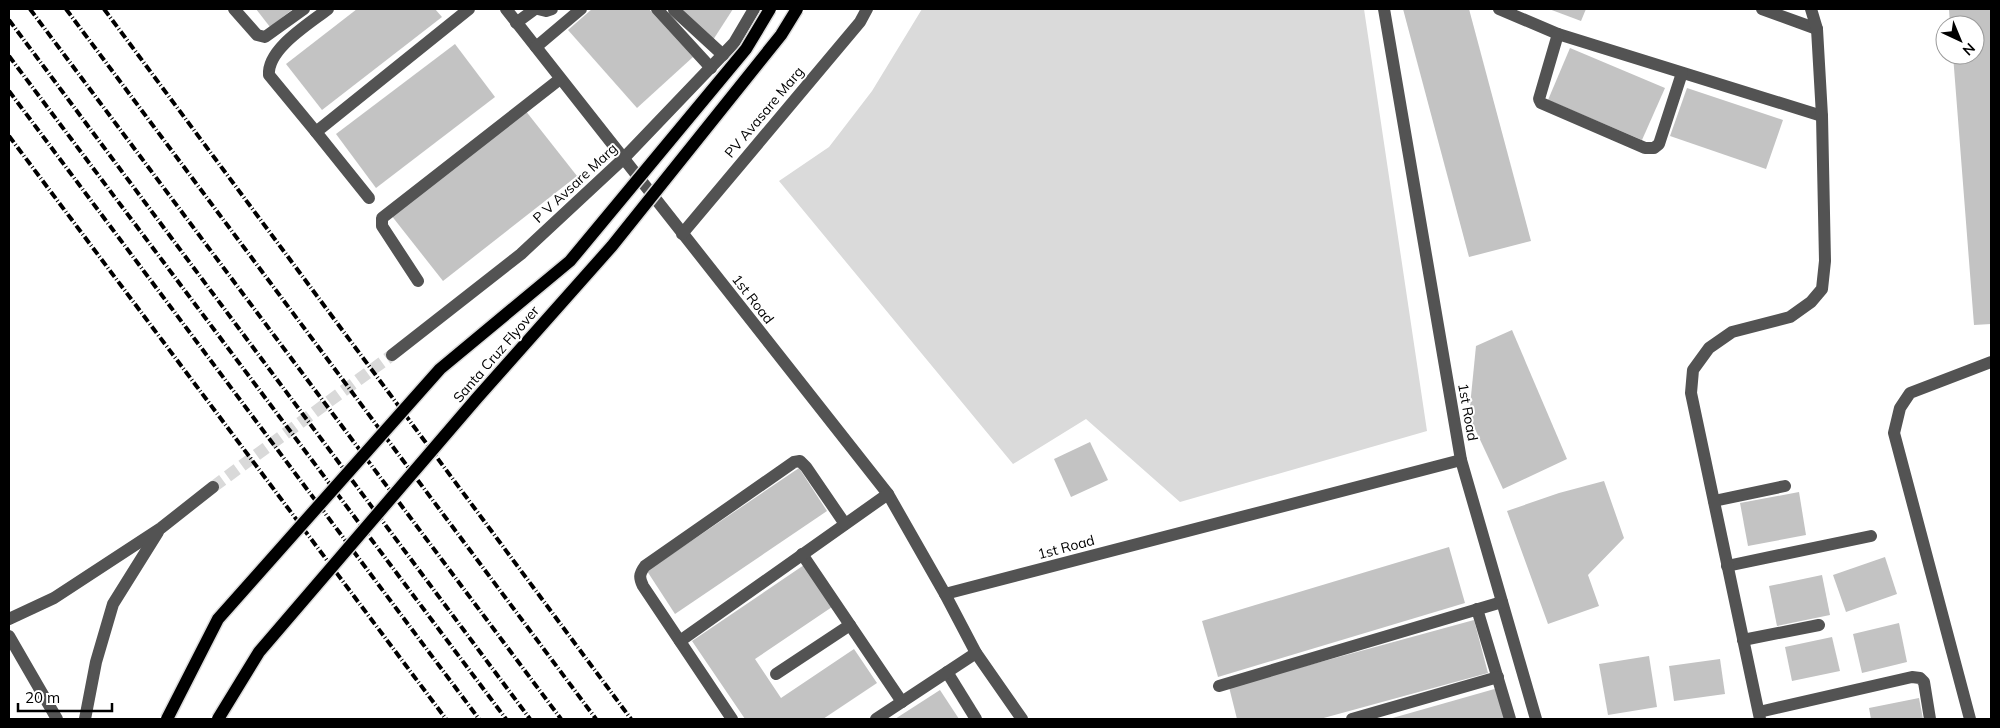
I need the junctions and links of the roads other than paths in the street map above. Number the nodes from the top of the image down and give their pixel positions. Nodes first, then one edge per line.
1 (234, 9) edge
2 (304, 9) edge
3 (328, 9) edge
4 (469, 9) edge
5 (506, 9) edge
6 (537, 9) edge
7 (552, 9) edge
8 (581, 9) edge
9 (657, 9) edge
10 (754, 9) edge
11 (770, 9) edge
12 (798, 9) edge
13 (867, 9) edge
14 (1384, 9) edge
15 (1499, 9) edge
16 (1762, 9) edge
17 (1811, 9) edge
18 (674, 10) dead end
19 (516, 23) junction
20 (1817, 28) junction
21 (1558, 34) junction
22 (536, 47) junction
23 (723, 56) junction
24 (711, 68) junction
25 (1682, 72) junction
26 (560, 79) junction
27 (1822, 116) junction
28 (316, 132) junction
29 (623, 159) junction
30 (369, 198) dead end
31 (682, 234) junction
32 (418, 281) dead end
33 (392, 355) tunnel mouth
34 (1991, 362) edge
35 (1461, 460) junction
36 (1785, 486) dead end
37 (213, 487) tunnel mouth
38 (888, 494) junction
39 (1714, 500) junction
40 (845, 524) junction
41 (160, 528) junction
42 (1870, 536) dead end
43 (802, 554) junction
44 (1727, 566) junction
45 (945, 594) junction
46 (1502, 602) junction
47 (1477, 609) junction
48 (9, 619) edge
49 (850, 625) junction
50 (1819, 625) dead end
51 (9, 636) edge
52 (1743, 640) junction
53 (680, 641) junction
54 (976, 653) junction
55 (947, 672) junction
56 (776, 674) dead end
57 (1498, 678) junction
58 (1219, 686) dead end
59 (902, 702) junction
60 (1759, 716) edge
61 (57, 719) edge
62 (85, 719) edge
63 (167, 719) edge
64 (218, 719) edge
65 (732, 719) edge
66 (876, 719) edge
67 (976, 719) edge
68 (1022, 719) edge
69 (1352, 719) edge
70 (1510, 719) edge
71 (1536, 719) edge
72 (1930, 719) edge
73 (1970, 719) edge

1 - 2 street
3 - 28 street
4 - 28 street
5 - 19 street, 1st Road
6 - 7 street
6 - 19 street
8 - 22 street
9 - 24 street
10 - 23 street, P V Avsare Marg
11 - 63 main road, bridge
12 - 64 main road, Santa Cruz Flyover, bridge
13 - 31 street, PV Avasare Marg
14 - 35 street, 1st Road
15 - 21 street
16 - 20 street
17 - 20 street
18 - 23 street
19 - 22 street, 1st Road
20 - 27 street
21 - 25 street
21 - 25 street
22 - 26 street, 1st Road
23 - 24 street, P V Avsare Marg
24 - 29 street, P V Avsare Marg
25 - 27 street
26 - 29 street, 1st Road
26 - 32 street
27 - 39 street
28 - 30 street
29 - 31 street, 1st Road
29 - 33 street, P V Avsare Marg
31 - 38 street, 1st Road
34 - 73 street
35 - 45 street, 1st Road
35 - 46 street
36 - 39 street
37 - 41 street
38 - 40 street
38 - 45 street, 1st Road
39 - 44 street
40 - 43 street
40 - 53 street
41 - 48 street
41 - 62 street
42 - 44 street
43 - 49 street
43 - 53 street
44 - 52 street
45 - 54 street
46 - 47 street
46 - 71 street
47 - 57 street
47 - 58 street
49 - 56 street
49 - 59 street
50 - 52 street
51 - 61 street
52 - 60 street
53 - 65 street
54 - 55 street
54 - 68 street
55 - 59 street
55 - 67 street
57 - 69 street
57 - 70 street
59 - 66 street
60 - 72 street

